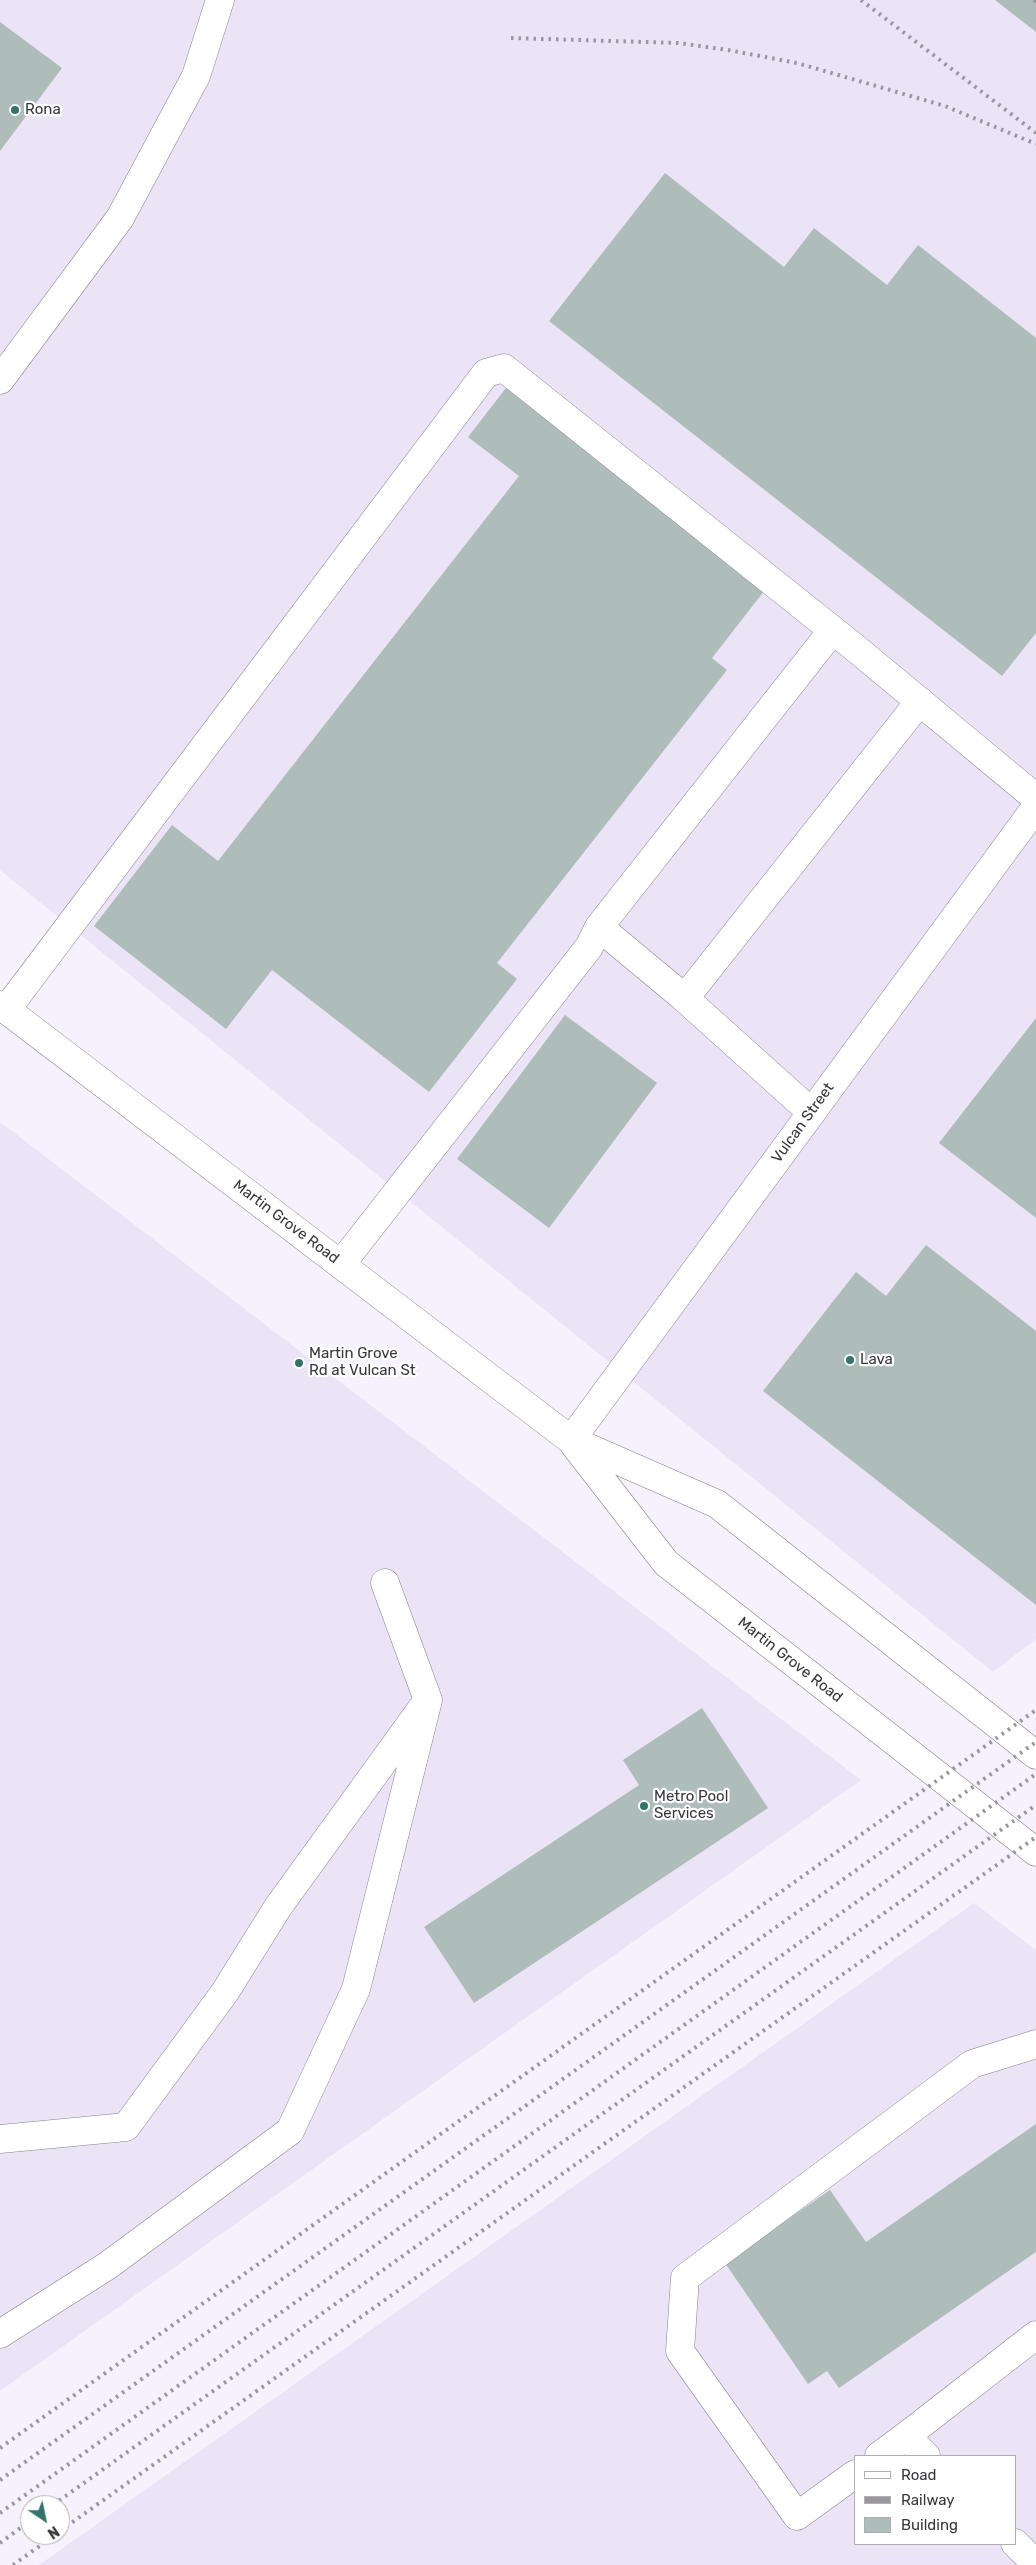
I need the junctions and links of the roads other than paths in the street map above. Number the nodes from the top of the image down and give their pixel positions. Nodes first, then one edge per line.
1 (220, 0) edge
2 (0, 380) edge
3 (832, 631) junction
4 (920, 701) junction
5 (1036, 798) edge
6 (1036, 807) edge
7 (599, 927) junction
8 (682, 996) junction
9 (3, 1007) edge
10 (811, 1112) junction
11 (341, 1264) junction
12 (571, 1440) junction
13 (385, 1583) dead end
14 (428, 1700) junction
15 (1036, 1755) edge
16 (1036, 1852) edge
17 (1036, 2044) edge
18 (0, 2138) edge
19 (0, 2334) edge
20 (1036, 2335) edge
21 (906, 2436) junction
22 (879, 2455) edge
23 (925, 2455) edge
24 (854, 2475) edge
25 (1016, 2544) edge
26 (1036, 2564) edge

1 - 2 main road
3 - 4 main road
3 - 7 main road
3 - 9 main road
4 - 5 main road
4 - 8 main road
6 - 10 main road, Vulcan Street
7 - 8 main road
7 - 11 main road
8 - 10 main road
9 - 11 main road, Martin Grove Road
10 - 12 main road, Vulcan Street
11 - 12 main road, Martin Grove Road
12 - 15 main road, Martin Grove Road
12 - 16 main road, Martin Grove Road
13 - 14 main road
14 - 18 main road
14 - 19 main road
17 - 24 main road
20 - 21 main road
21 - 22 main road
21 - 23 main road
25 - 26 main road

